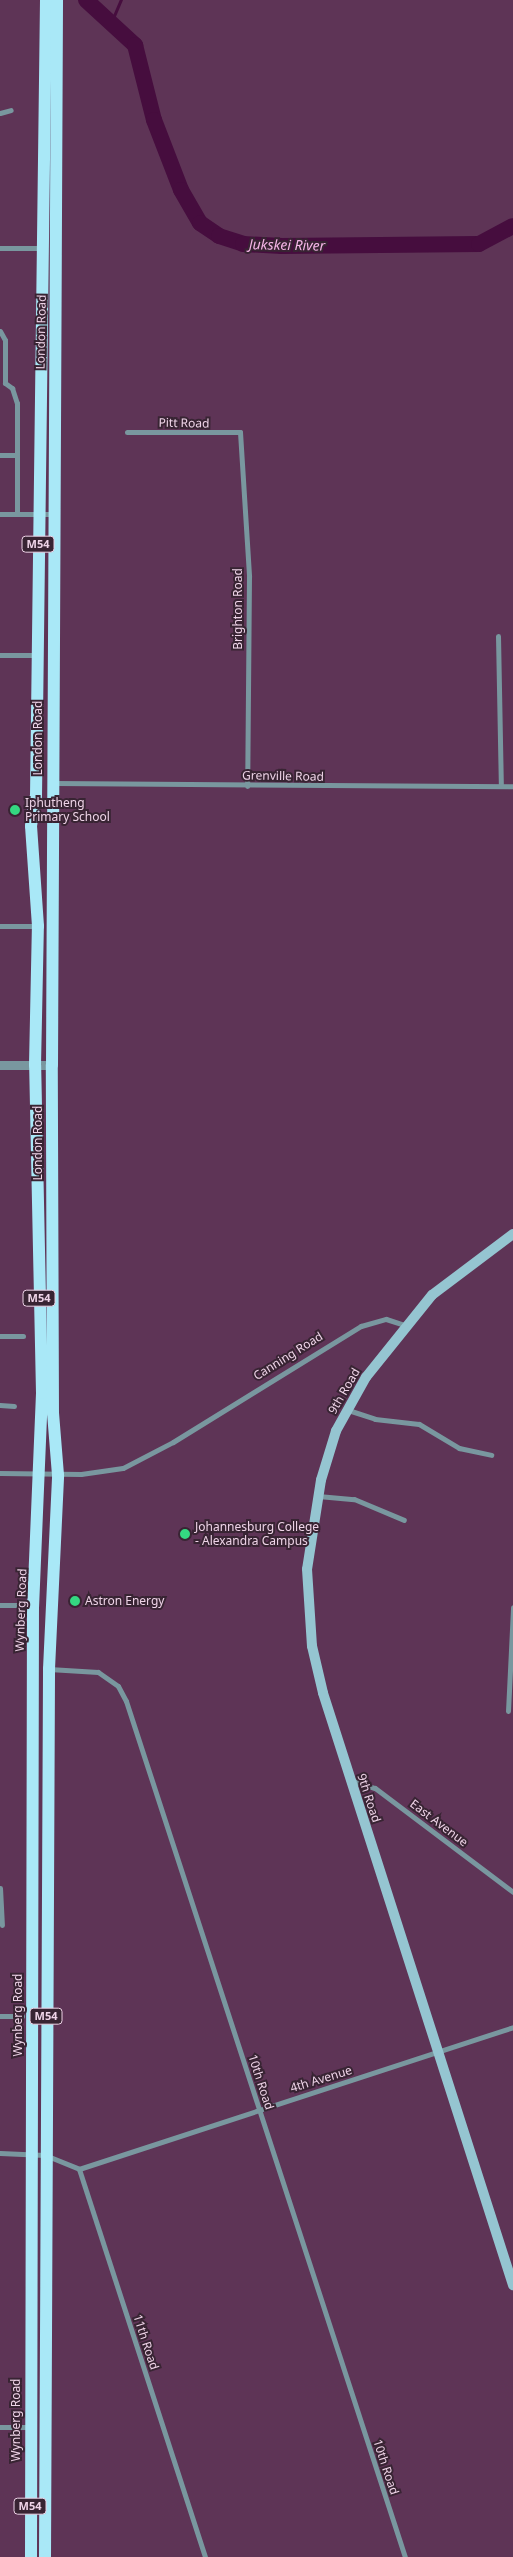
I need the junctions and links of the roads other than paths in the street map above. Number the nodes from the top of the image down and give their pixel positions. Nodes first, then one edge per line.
1 (46, 0) edge
2 (57, 0) edge
3 (52, 24) junction
4 (11, 110) dead end
5 (0, 113) edge
6 (0, 248) edge
7 (41, 248) junction
8 (56, 248) junction
9 (0, 331) edge
10 (2, 383) edge
11 (127, 432) dead end
12 (240, 432) joint
13 (0, 455) edge
14 (17, 455) junction
15 (0, 514) edge
16 (17, 514) junction
17 (38, 514) junction
18 (54, 514) junction
19 (498, 636) dead end
20 (0, 655) edge
21 (38, 656) junction
22 (52, 783) junction
23 (247, 786) junction
24 (501, 786) junction
25 (513, 786) edge
26 (0, 926) edge
27 (38, 926) junction
28 (0, 1065) edge
29 (36, 1065) junction
30 (52, 1065) junction
31 (513, 1234) edge
32 (404, 1325) junction
33 (0, 1336) edge
34 (23, 1336) dead end
35 (0, 1405) edge
36 (14, 1406) dead end
37 (347, 1409) junction
38 (491, 1455) dead end
39 (0, 1473) edge
40 (41, 1474) junction
41 (58, 1475) junction
42 (318, 1496) junction
43 (404, 1520) dead end
44 (0, 1605) edge
45 (33, 1605) junction
46 (513, 1608) edge
47 (49, 1669) junction
48 (508, 1711) dead end
49 (349, 1780) junction
50 (0, 1888) edge
51 (513, 1892) edge
52 (2, 1925) dead end
53 (0, 2016) edge
54 (22, 2016) dead end
55 (513, 2027) edge
56 (437, 2053) junction
57 (259, 2109) junction
58 (0, 2154) edge
59 (31, 2155) junction
60 (44, 2155) junction
61 (79, 2169) junction
62 (513, 2285) edge
63 (0, 2427) edge
64 (30, 2428) junction
65 (46, 2428) junction
66 (31, 2557) edge
67 (45, 2557) edge
68 (205, 2557) edge
69 (405, 2557) edge

1 - 3 main road, London Road / M54
2 - 3 main road, London Road / M54
3 - 7 main road, London Road / M54
3 - 8 main road, London Road / M54
4 - 5 street
6 - 7 street
7 - 8 street
7 - 17 main road, London Road / M54
8 - 18 main road, London Road / M54
9 - 10 street
10 - 14 street
11 - 12 street, Pitt Road
12 - 23 street, Brighton Road
13 - 14 street
14 - 16 street
15 - 16 street
16 - 17 street
17 - 18 street
17 - 21 main road, London Road / M54
18 - 22 main road, London Road / M54
19 - 24 street
20 - 21 street
21 - 27 main road, London Road / M54
22 - 23 street, Grenville Road
22 - 30 main road, London Road / M54
23 - 24 street, Grenville Road
24 - 25 street, Grenville Road
26 - 27 street
27 - 29 main road, London Road / M54
28 - 29 street
29 - 30 street
29 - 40 main road, London Road / M54
30 - 41 main road, London Road / M54
31 - 32 main road
32 - 37 main road, 9th Road
32 - 41 street, Canning Road
33 - 34 street
35 - 36 street
37 - 38 street
37 - 42 main road, 9th Road
39 - 40 street, Canning Road
40 - 41 street, Canning Road
40 - 45 main road, Wynberg Road / M54
41 - 47 main road, M54
42 - 43 street
42 - 49 main road, 9th Road
44 - 45 street
45 - 59 main road, Wynberg Road / M54
46 - 48 street
47 - 57 street, 10th Road
47 - 60 main road, M54
49 - 51 street, East Avenue
49 - 56 main road, 9th Road
50 - 52 street
53 - 54 street
55 - 56 street, 4th Avenue
56 - 57 street, 4th Avenue
56 - 62 main road, 9th Road
57 - 61 street, 4th Avenue
57 - 69 street, 10th Road
58 - 59 street
59 - 60 street
59 - 64 main road, Wynberg Road / M54
60 - 61 street
60 - 65 main road, M54
61 - 68 street, 11th Road
63 - 64 street
64 - 65 street
64 - 66 main road, Wynberg Road / M54
65 - 67 main road, M54

